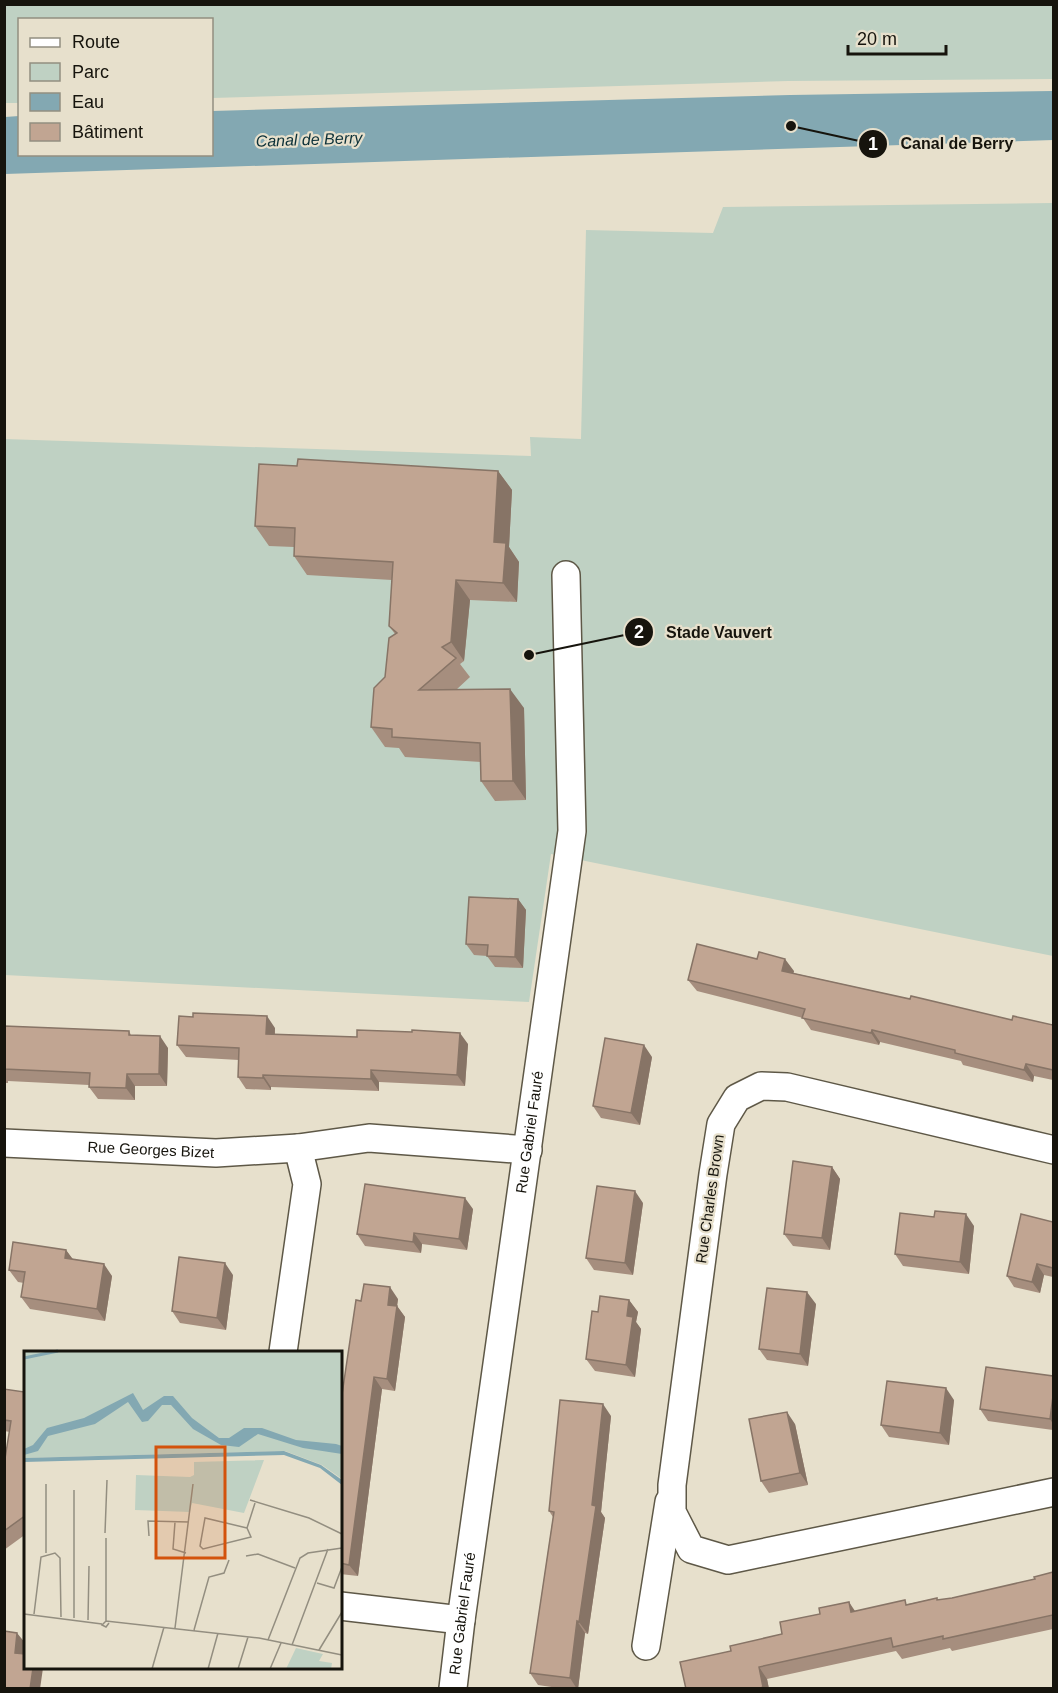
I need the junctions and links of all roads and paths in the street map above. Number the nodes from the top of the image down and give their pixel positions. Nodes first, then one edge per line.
1 (566, 575) dead end
2 (4, 1143) edge
3 (298, 1148) junction
4 (528, 1149) junction
5 (1053, 1150) edge
6 (283, 1351) edge
7 (672, 1485) junction
8 (1053, 1492) edge
9 (342, 1606) edge
10 (461, 1620) junction
11 (646, 1647) dead end
12 (453, 1689) edge

1 - 4 street, Rue Gabriel Fauré
2 - 3 street, Rue Georges Bizet
3 - 4 street, Rue Georges Bizet
3 - 6 street
4 - 10 street, Rue Gabriel Fauré
5 - 7 street, Rue Charles Brown
7 - 8 street, Rue Charles Brown
7 - 11 street, Rue Charles Brown
9 - 10 street
10 - 12 street, Rue Gabriel Fauré

